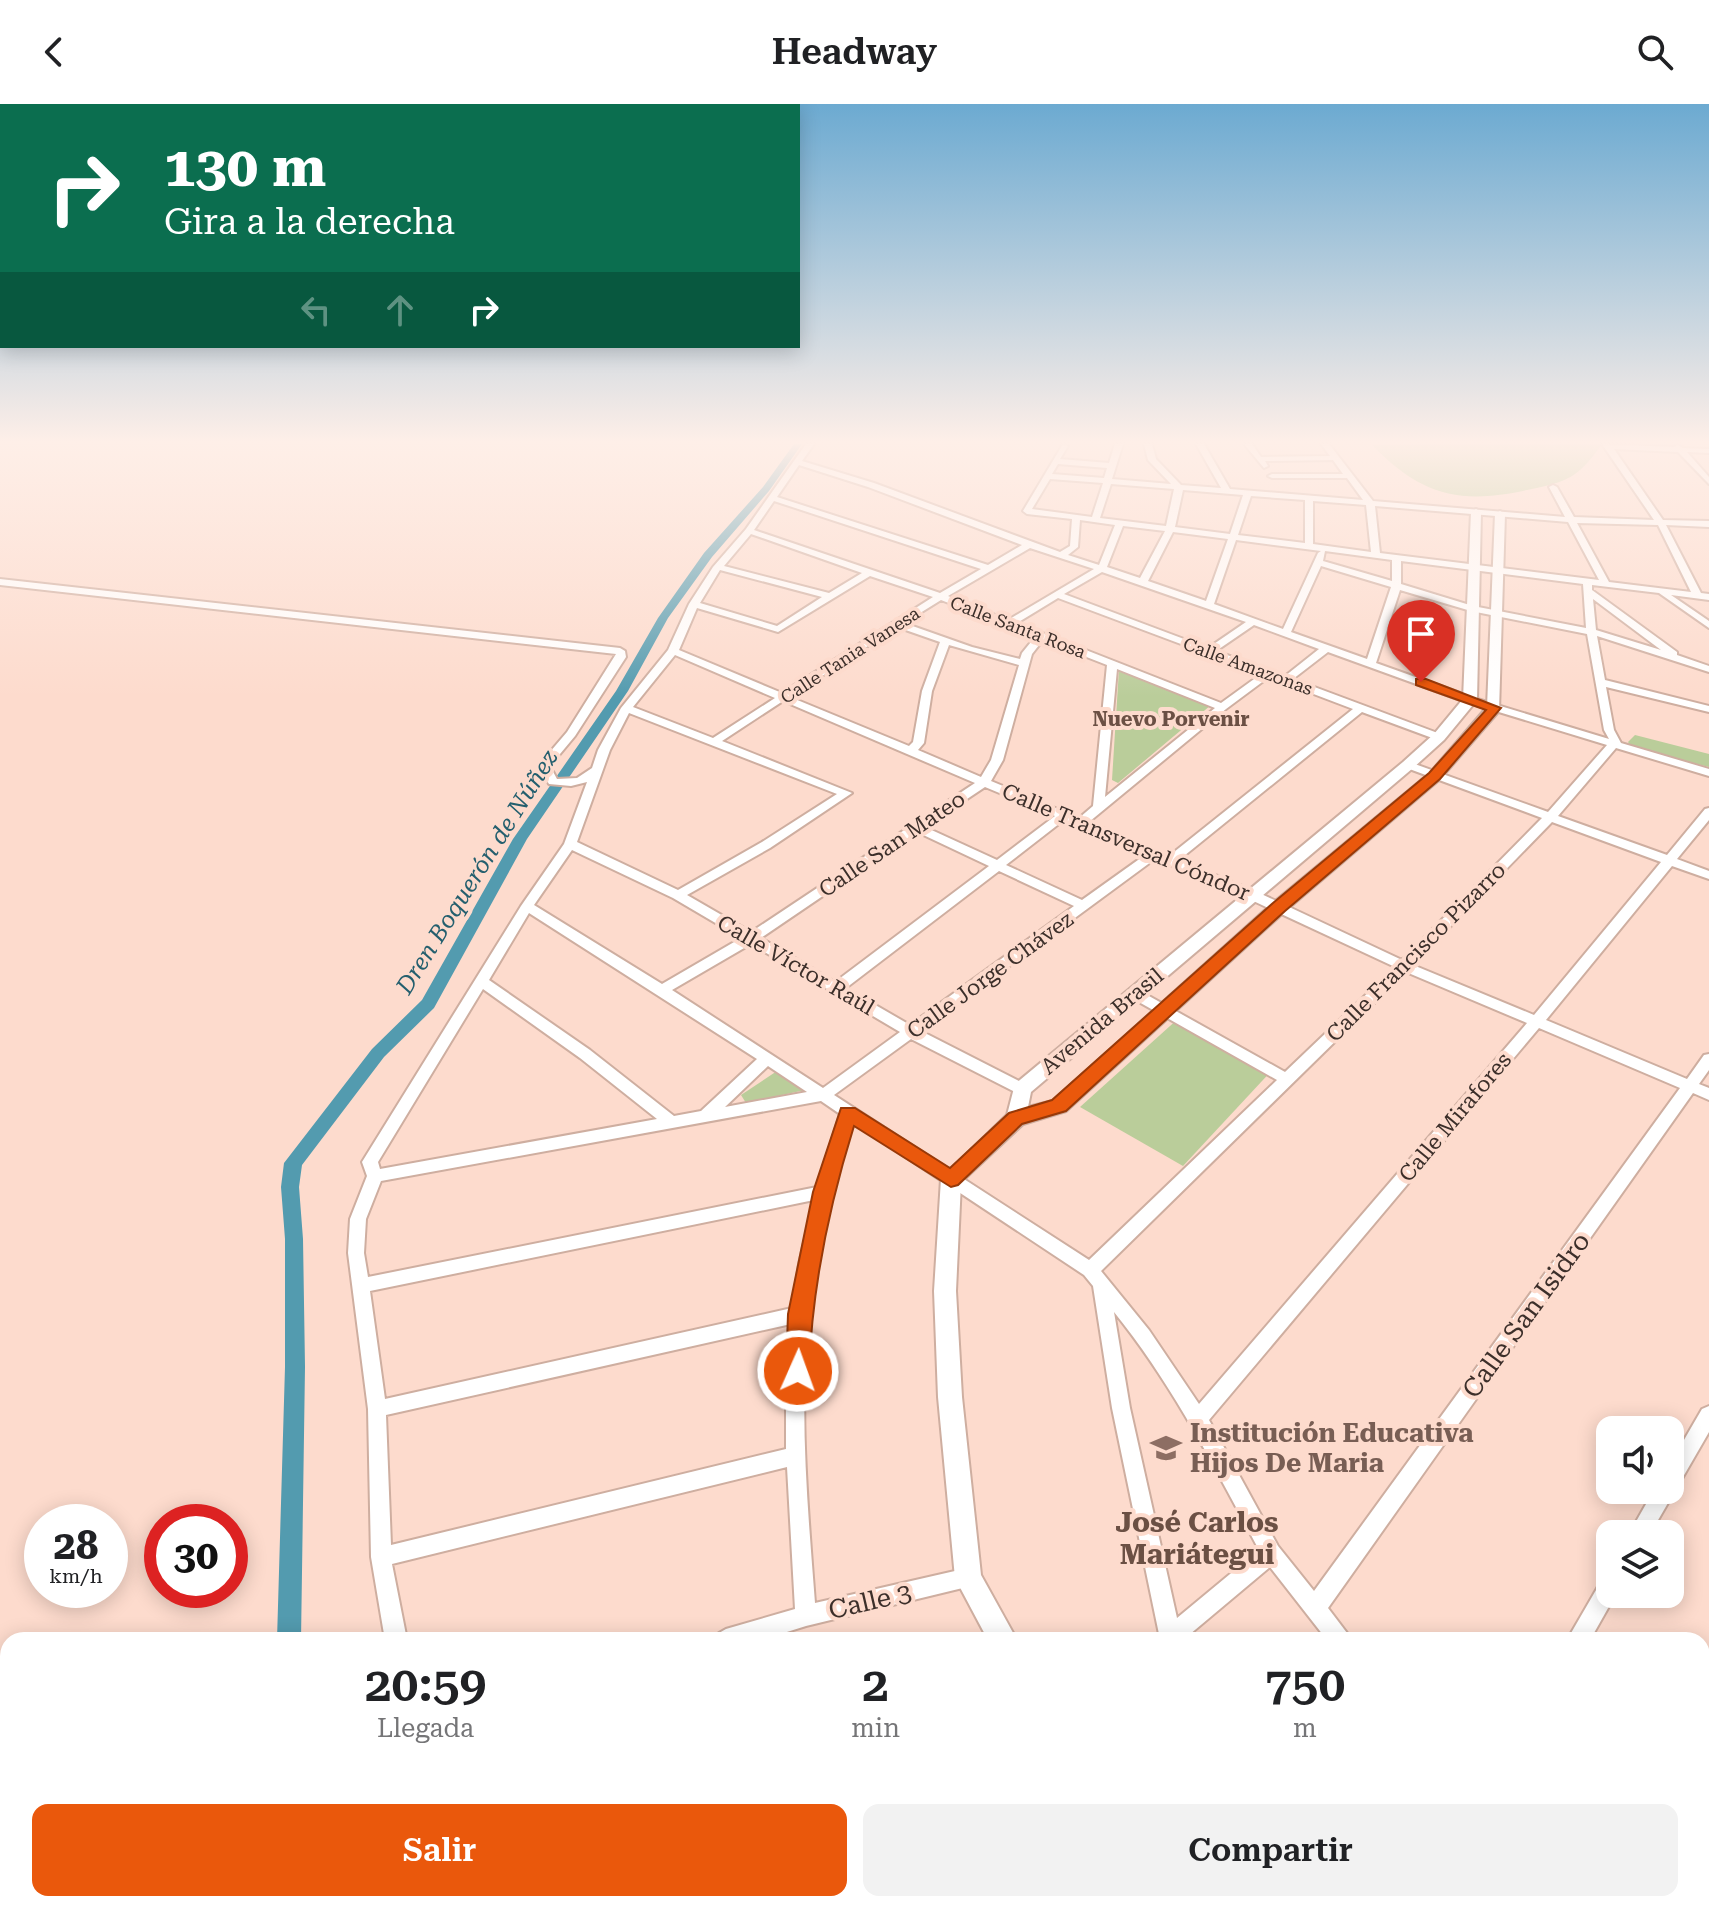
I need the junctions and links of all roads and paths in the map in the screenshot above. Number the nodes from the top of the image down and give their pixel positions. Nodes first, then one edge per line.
1 (751, 528) edge
2 (866, 528) edge
3 (985, 528) edge
4 (1075, 528) edge
5 (1118, 528) edge
6 (1165, 528) edge
7 (1236, 528) edge
8 (1309, 528) edge
9 (1373, 528) edge
10 (1475, 528) edge
11 (1500, 528) edge
12 (1577, 528) edge
13 (1664, 528) edge
14 (1170, 529) junction
15 (749, 531) junction
16 (1234, 536) junction
17 (1029, 545) junction
18 (1309, 547) junction
19 (1323, 549) junction
20 (1061, 555) junction
21 (1376, 555) junction
22 (1397, 559) junction
23 (1318, 562) junction
24 (718, 567) junction
25 (1473, 567) junction
26 (1102, 568) junction
27 (990, 569) junction
28 (1500, 570) junction
29 (869, 572) junction
30 (0, 582) edge
31 (1143, 582) junction
32 (1606, 584) junction
33 (1396, 587) junction
34 (1588, 587) junction
35 (1659, 592) junction
36 (1057, 595) junction
37 (829, 596) junction
38 (941, 597) junction
39 (1704, 597) edge
40 (694, 604) junction
41 (1209, 606) junction
42 (1471, 608) junction
43 (1497, 613) junction
44 (1254, 621) junction
45 (896, 623) junction
46 (1010, 623) junction
47 (1709, 625) edge
48 (1591, 631) junction
49 (1286, 633) junction
50 (1042, 635) junction
51 (945, 642) junction
52 (1327, 648) junction
53 (673, 651) junction
54 (1209, 651) junction
55 (1024, 663) junction
56 (1371, 663) junction
57 (1684, 663) junction
58 (1112, 664) junction
59 (1709, 669) edge
60 (1269, 673) junction
61 (1286, 680) junction
62 (1603, 683) junction
63 (787, 697) junction
64 (1470, 700) junction
65 (1222, 707) junction
66 (1361, 707) junction
67 (626, 708) junction
68 (1494, 708) junction
69 (1709, 709) edge
70 (1439, 737) junction
71 (714, 742) junction
72 (1612, 746) junction
73 (911, 751) junction
74 (1408, 765) junction
75 (597, 768) junction
76 (1709, 773) edge
77 (1435, 776) junction
78 (984, 782) junction
79 (1098, 805) junction
80 (1709, 812) edge
81 (1064, 815) junction
82 (1550, 817) junction
83 (1081, 822) junction
84 (918, 828) junction
85 (570, 844) junction
86 (1154, 854) junction
87 (1170, 861) junction
88 (1671, 861) junction
89 (999, 864) junction
90 (1709, 875) edge
91 (678, 895) junction
92 (1252, 895) junction
93 (527, 906) junction
94 (1084, 906) junction
95 (1279, 907) junction
96 (750, 939) junction
97 (1404, 966) junction
98 (482, 982) junction
99 (836, 988) junction
100 (662, 990) junction
101 (1135, 994) junction
102 (1165, 1010) junction
103 (1538, 1020) junction
104 (910, 1032) junction
105 (767, 1058) junction
106 (1709, 1059) edge
107 (1288, 1080) junction
108 (1690, 1087) junction
109 (1022, 1089) junction
110 (1709, 1094) edge
111 (824, 1095) junction
112 (848, 1113) junction
113 (705, 1117) junction
114 (1016, 1118) junction
115 (673, 1124) junction
116 (375, 1176) junction
117 (951, 1179) junction
118 (823, 1192) junction
119 (1095, 1278) junction
120 (360, 1286) junction
121 (800, 1314) junction
122 (377, 1409) junction
123 (1709, 1415) edge
124 (1198, 1419) junction
125 (794, 1456) junction
126 (1684, 1458) edge
127 (1271, 1553) junction
128 (381, 1557) junction
129 (968, 1578) junction
130 (1597, 1608) edge
131 (1314, 1609) junction
132 (806, 1616) junction
133 (395, 1632) edge
134 (753, 1632) edge
135 (998, 1632) edge
136 (1167, 1632) edge
137 (1175, 1632) edge
138 (1333, 1632) edge
139 (1583, 1632) edge

1 - 15 street
2 - 27 street
3 - 17 street
4 - 20 street
5 - 26 street
6 - 14 street
7 - 16 street
8 - 18 street
9 - 21 street
10 - 25 street
11 - 28 street
12 - 32 street
13 - 39 street
14 - 16 street
14 - 31 street
15 - 24 street
15 - 29 street, Calle Santa Rosa
16 - 18 street
16 - 41 street
17 - 20 street
17 - 27 street, Calle Tania Vanesa
18 - 19 street
19 - 21 street
19 - 23 street
20 - 26 street
21 - 22 street
22 - 25 street
22 - 33 street
23 - 33 street
23 - 49 street
24 - 37 street
24 - 40 street
25 - 28 street
25 - 42 street
26 - 31 street
26 - 36 street
27 - 38 street, Calle Tania Vanesa
28 - 34 street
28 - 43 street
29 - 37 street
29 - 38 street, Calle Santa Rosa
30 - 75 street
31 - 41 street
32 - 34 street
32 - 35 street
33 - 42 street
33 - 56 street
34 - 48 street
34 - 57 street
35 - 39 street
35 - 47 street
36 - 46 street
36 - 54 street, Calle Amazonas
37 - 40 street
38 - 45 street, Calle Tania Vanesa
38 - 46 street, Calle Santa Rosa
40 - 53 street
41 - 44 street
42 - 43 street
42 - 64 street
43 - 48 street
43 - 68 street
44 - 49 street
44 - 54 street
45 - 51 street
45 - 63 street, Calle Tania Vanesa
46 - 50 street, Calle Santa Rosa
48 - 57 street
48 - 62 street
49 - 52 street
50 - 55 street, Calle San Mateo
50 - 58 street, Calle Santa Rosa
51 - 55 street
51 - 73 street
52 - 56 street
52 - 61 street
53 - 63 street, Calle Transversal Cóndor
53 - 67 street
54 - 60 street, Calle Amazonas
55 - 78 street, Calle San Mateo
56 - 64 street
57 - 59 street
58 - 65 street, Calle Santa Rosa
58 - 79 street
60 - 61 street, Calle Amazonas
60 - 65 street
61 - 66 street, Calle Amazonas
62 - 69 street
62 - 72 street
63 - 71 street, Calle Tania Vanesa
63 - 73 street, Calle Transversal Cóndor
64 - 68 street
64 - 70 street, Avenida Brasil
65 - 79 street
66 - 70 street, Calle Amazonas
66 - 87 street
67 - 71 street
67 - 75 street
68 - 72 street
68 - 77 street, Avenida Brasil
70 - 74 street, Avenida Brasil
71 - 91 street
72 - 76 street
72 - 82 street, Calle Francisco Pizarro
73 - 78 street, Calle Transversal Cóndor
74 - 77 street
74 - 92 street, Avenida Brasil
75 - 85 street
77 - 82 street
77 - 95 street, Avenida Brasil
78 - 81 street, Calle Transversal Cóndor
78 - 84 street, Calle San Mateo
79 - 83 street
80 - 88 street, Calle Mirafores
81 - 83 street, Calle Transversal Cóndor
81 - 89 street
82 - 88 street
82 - 97 street, Calle Francisco Pizarro
83 - 86 street, Calle Transversal Cóndor
84 - 89 street
84 - 96 street, Calle San Mateo
85 - 91 street, Calle Víctor Raúl
85 - 93 street
86 - 87 street, Calle Transversal Cóndor
86 - 94 street, Calle Jorge Chávez
87 - 92 street, Calle Transversal Cóndor
88 - 90 street
88 - 103 street, Calle Mirafores
89 - 94 street
89 - 99 street
91 - 96 street, Calle Víctor Raúl
92 - 95 street, Calle Transversal Cóndor
92 - 101 street, Avenida Brasil
93 - 98 street
93 - 100 street
94 - 104 street, Calle Jorge Chávez
95 - 97 street, Calle Transversal Cóndor
95 - 102 street, Avenida Brasil
96 - 99 street, Calle Víctor Raúl
96 - 100 street, Calle San Mateo
97 - 103 street, Calle Transversal Cóndor
97 - 107 street, Calle Francisco Pizarro
98 - 115 street
98 - 116 street
99 - 104 street, Calle Víctor Raúl
100 - 105 street
101 - 102 street
101 - 109 street, Avenida Brasil
102 - 107 street
102 - 114 street, Avenida Brasil
103 - 108 street, Calle Transversal Cóndor
103 - 124 street, Calle Mirafores
104 - 109 street, Calle Víctor Raúl
104 - 111 street, Calle Jorge Chávez
105 - 111 street
105 - 113 street
106 - 108 street, Calle San Isidro
107 - 119 street, Calle Francisco Pizarro
108 - 110 street, Calle Transversal Cóndor
108 - 131 street, Calle San Isidro
109 - 114 street, Avenida Brasil
111 - 112 street
111 - 113 street
112 - 117 street
112 - 118 street
113 - 115 street
114 - 117 street
115 - 116 street
116 - 120 street
117 - 119 street
117 - 129 street
118 - 120 street
118 - 121 street
119 - 124 street
119 - 136 street
120 - 122 street
121 - 122 street
121 - 125 street
122 - 128 street
123 - 126 street
124 - 127 street
125 - 128 street
125 - 132 street
127 - 131 street
127 - 137 street
128 - 133 street
129 - 132 street, Calle 3
129 - 135 street
130 - 139 street
131 - 138 street
132 - 134 street, Calle 3

